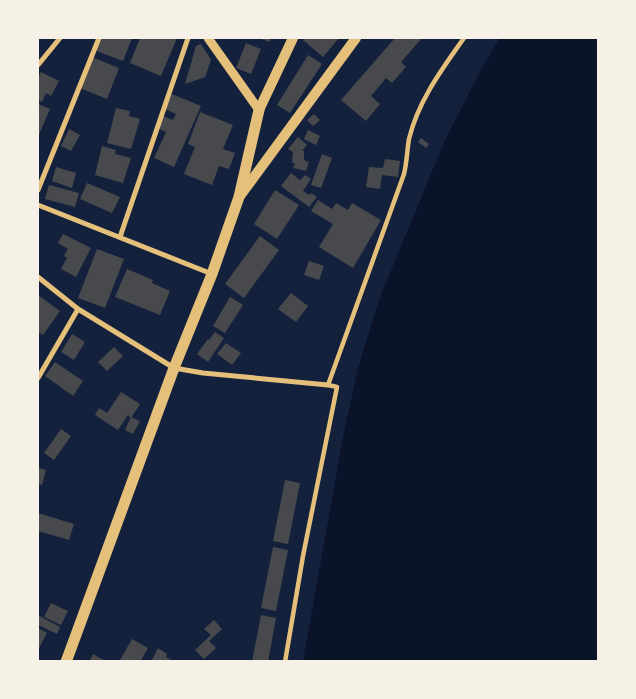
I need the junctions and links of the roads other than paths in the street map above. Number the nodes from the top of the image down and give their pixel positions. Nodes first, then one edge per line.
1 (60, 38) edge
2 (99, 38) edge
3 (188, 38) edge
4 (208, 38) edge
5 (293, 38) edge
6 (356, 38) edge
7 (464, 38) edge
8 (38, 65) edge
9 (259, 110) junction
10 (38, 190) edge
11 (239, 197) junction
12 (38, 205) edge
13 (120, 237) junction
14 (212, 274) junction
15 (38, 277) edge
16 (78, 309) junction
17 (174, 368) junction
18 (38, 378) edge
19 (328, 385) junction
20 (66, 662) edge
21 (285, 662) edge

1 - 8 street
2 - 10 street
3 - 13 street
4 - 9 street
5 - 9 main road
6 - 11 main road
7 - 19 street
9 - 11 main road
11 - 14 main road
12 - 13 street
13 - 14 street
14 - 17 main road
15 - 16 street
16 - 17 street
16 - 18 street
17 - 19 street
17 - 20 main road
19 - 21 street

